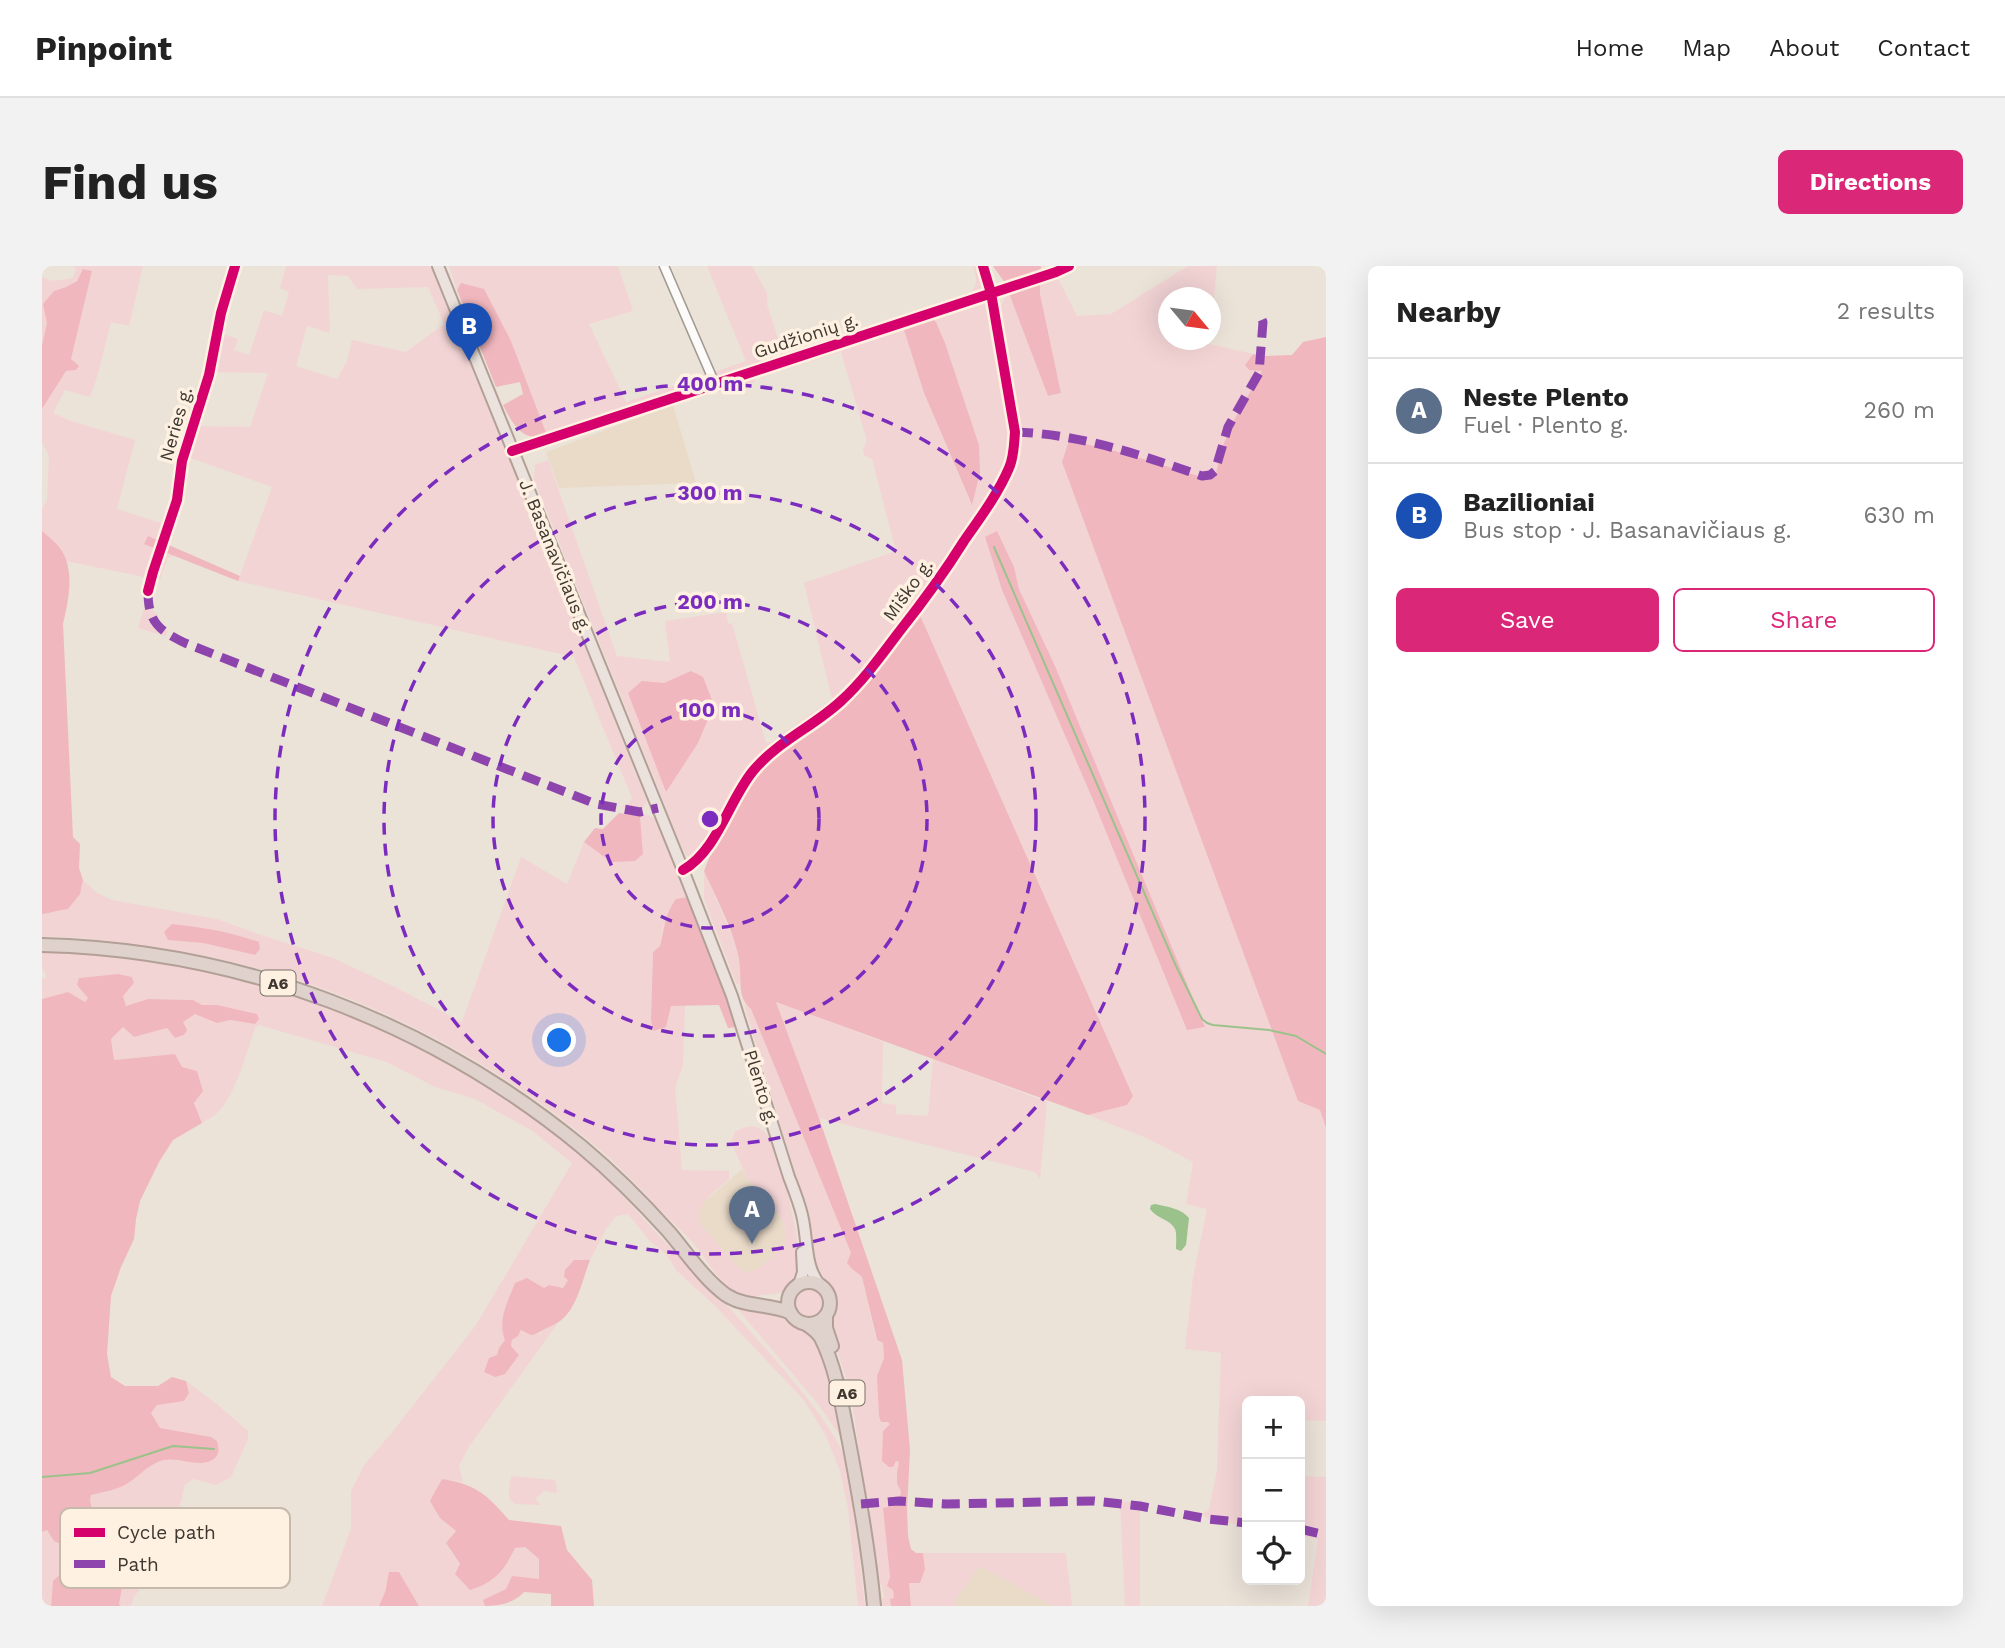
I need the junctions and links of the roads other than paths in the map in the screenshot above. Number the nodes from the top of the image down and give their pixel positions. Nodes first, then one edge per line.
1 (235, 266) edge
2 (438, 266) edge
3 (664, 266) edge
4 (983, 266) edge
5 (1069, 266) edge
6 (991, 293) junction
7 (715, 384) junction
8 (513, 451) junction
9 (148, 591) dead end
10 (683, 870) junction
11 (42, 945) edge
12 (789, 1177) junction
13 (821, 1286) junction
14 (795, 1289) junction
15 (735, 1300) junction
16 (791, 1313) junction
17 (826, 1316) junction
18 (806, 1324) junction
19 (856, 1473) junction
20 (874, 1606) edge

1 - 9 street, Neries g.
2 - 8 main road, J. Basanavičiaus g.
3 - 7 street
4 - 6 street, Miško g.
5 - 6 street, Gudžionių g.
6 - 7 street, Gudžionių g.
6 - 10 street, Miško g.
7 - 8 street, Gudžionių g.
8 - 10 main road, J. Basanavičiaus g.
10 - 12 main road, Plento g.
11 - 15 highway, A6
12 - 13 main road, Plento g.
12 - 14 main road, Plento g.
13 - 14 highway
13 - 17 highway
14 - 15 highway
14 - 16 highway
15 - 16 highway, A6
16 - 18 highway
17 - 18 highway
17 - 19 highway, A6
18 - 19 highway, A6
19 - 20 highway, A6

